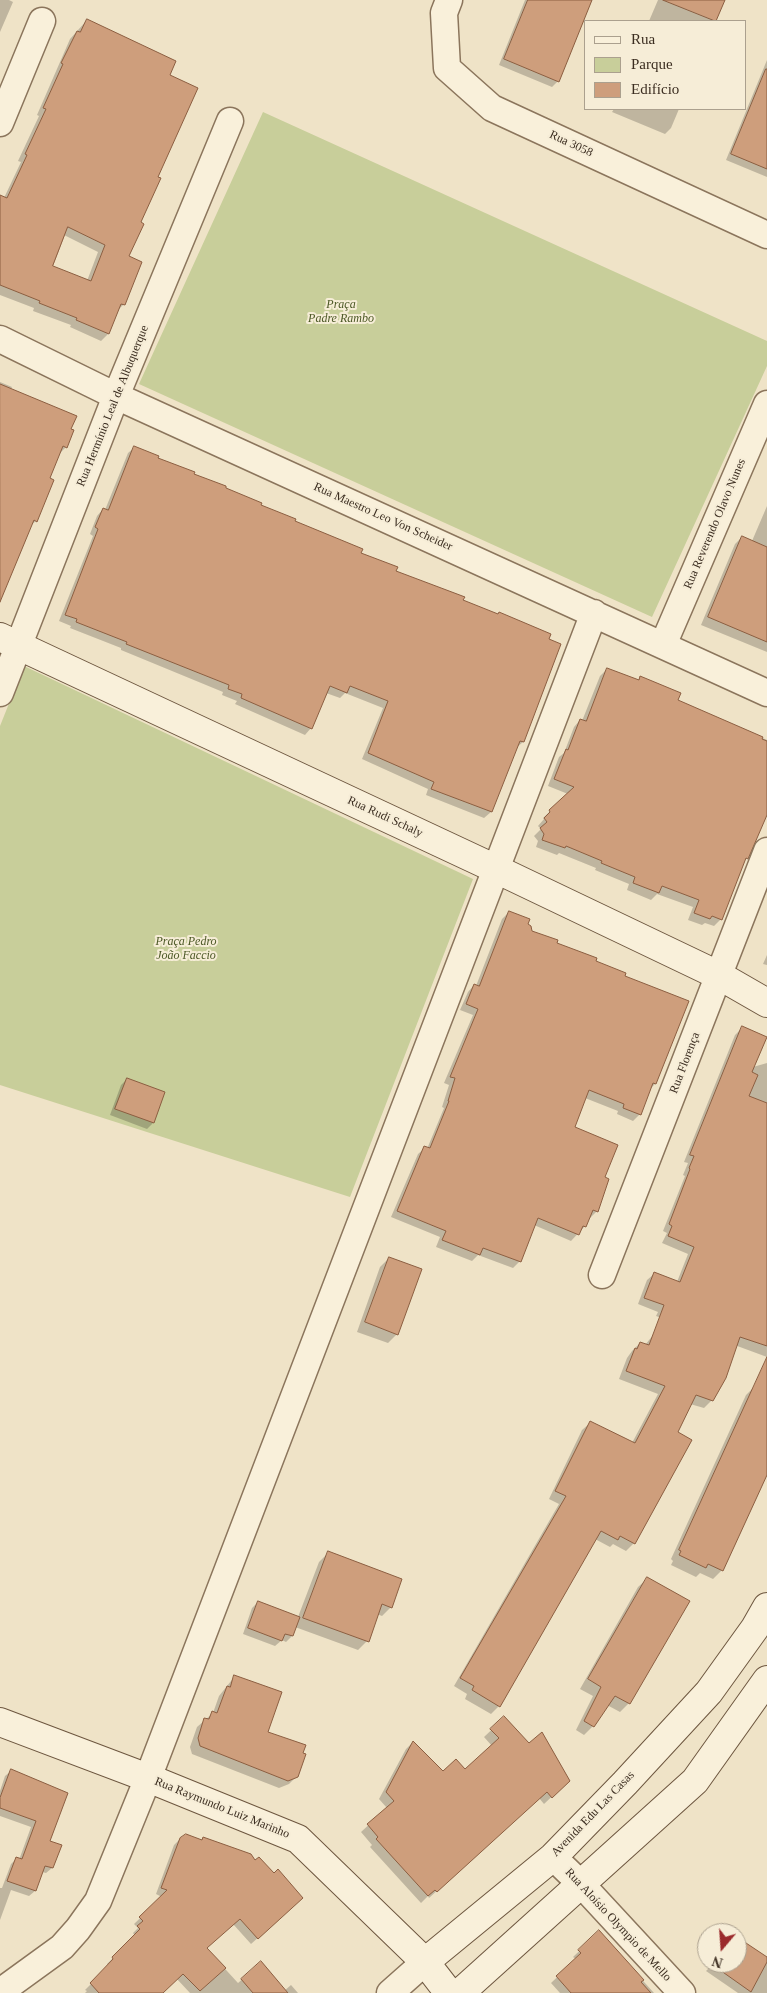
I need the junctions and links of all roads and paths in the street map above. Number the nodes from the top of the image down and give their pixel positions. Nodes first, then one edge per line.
1 (449, 0) edge
2 (42, 21) dead end
3 (230, 121) dead end
4 (0, 123) edge
5 (767, 235) edge
6 (0, 339) edge
7 (116, 396) junction
8 (767, 404) edge
9 (594, 613) junction
10 (9, 641) edge
11 (663, 645) junction
12 (0, 693) edge
13 (767, 693) edge
14 (767, 851) edge
15 (496, 869) junction
16 (720, 976) junction
17 (767, 1003) edge
18 (602, 1275) dead end
19 (763, 1625) edge
20 (767, 1680) edge
21 (0, 1722) edge
22 (148, 1778) junction
23 (553, 1857) junction
24 (582, 1885) junction
25 (425, 1962) junction
26 (0, 1992) edge
27 (390, 1993) edge
28 (449, 1993) edge
29 (460, 1993) edge
30 (682, 1993) edge

1 - 5 street, Rua 3058
2 - 4 street
3 - 7 street, Rua Hermínio Leal de Albuquerque
6 - 7 street, Rua Maestro Leo Von Scheider
7 - 9 street, Rua Maestro Leo Von Scheider
7 - 10 street, Rua Hermínio Leal de Albuquerque
8 - 11 street, Rua Reverendo Olavo Nunes
9 - 11 street, Rua Maestro Leo Von Scheider
9 - 15 street
10 - 12 street, Rua Hermínio Leal de Albuquerque
10 - 15 street, Rua Rudi Schaly
11 - 13 street, Rua Maestro Leo Von Scheider
14 - 16 street, Rua Florença
15 - 16 street, Rua Rudi Schaly
15 - 22 street
16 - 17 street, Rua Rudi Schaly
16 - 18 street, Rua Florença
19 - 23 street, Avenida Edu Las Casas
20 - 24 street
21 - 22 street, Rua Raymundo Luiz Marinho
22 - 25 street, Rua Raymundo Luiz Marinho
22 - 26 street
23 - 24 street, Rua Aloísio Olympio de Mello
23 - 25 street, Avenida Edu Las Casas
24 - 29 street
24 - 30 street, Rua Aloísio Olympio de Mello
25 - 27 street, Avenida Edu Las Casas
25 - 28 street, Rua Raymundo Luiz Marinho

